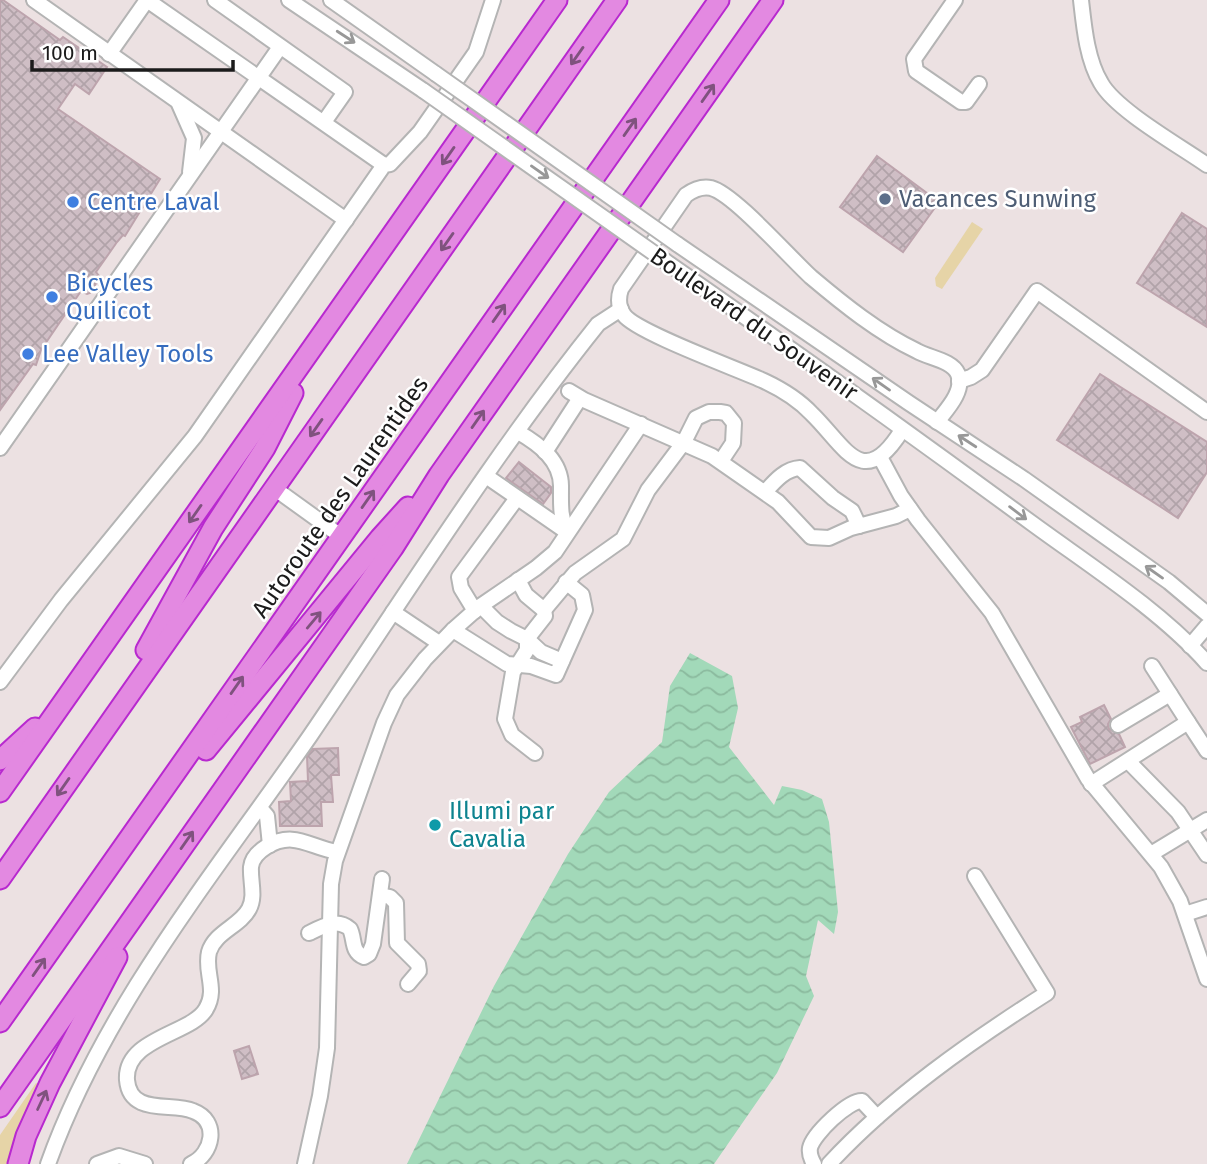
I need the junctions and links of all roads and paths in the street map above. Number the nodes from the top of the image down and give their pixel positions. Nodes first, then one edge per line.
1 (34, 0) edge
2 (147, 0) edge
3 (215, 0) edge
4 (289, 0) edge
5 (331, 0) edge
6 (493, 0) edge
7 (557, 0) edge
8 (617, 0) edge
9 (719, 0) edge
10 (772, 0) edge
11 (955, 0) edge
12 (1081, 0) edge
13 (280, 47) junction
14 (109, 54) junction
15 (258, 77) junction
16 (979, 84) dead end
17 (177, 102) junction
18 (324, 122) junction
19 (221, 132) junction
20 (384, 165) junction
21 (1207, 165) edge
22 (190, 177) junction
23 (346, 220) junction
24 (621, 309) junction
25 (321, 336) junction
26 (960, 381) junction
27 (1207, 412) edge
28 (937, 422) junction
29 (641, 424) junction
30 (902, 430) junction
31 (518, 432) junction
32 (684, 442) junction
33 (0, 448) edge
34 (545, 452) junction
35 (880, 457) junction
36 (720, 461) junction
37 (439, 475) junction
38 (486, 476) junction
39 (274, 488) junction
40 (765, 492) junction
41 (517, 498) junction
42 (910, 509) junction
43 (859, 526) junction
44 (567, 532) junction
45 (342, 537) junction
46 (518, 580) junction
47 (566, 582) junction
48 (478, 608) junction
49 (544, 610) junction
50 (394, 612) junction
51 (1207, 614) edge
52 (1207, 626) edge
53 (453, 630) junction
54 (527, 639) junction
55 (439, 643) junction
56 (1190, 646) junction
57 (562, 662) junction
58 (1207, 663) edge
59 (517, 666) junction
60 (1152, 666) dead end
61 (0, 682) edge
62 (1170, 694) junction
63 (62, 704) junction
64 (1188, 722) junction
65 (1118, 725) dead end
66 (102, 731) junction
67 (1206, 746) edge
68 (535, 753) dead end
69 (0, 760) edge
70 (1128, 761) junction
71 (1091, 784) junction
72 (0, 792) edge
73 (260, 808) junction
74 (1207, 820) edge
75 (1191, 829) junction
76 (270, 845) junction
77 (337, 852) junction
78 (1151, 854) junction
79 (1207, 855) edge
80 (113, 861) junction
81 (975, 876) dead end
82 (0, 879) edge
83 (382, 879) dead end
84 (380, 895) junction
85 (148, 896) junction
86 (1207, 907) edge
87 (1185, 914) junction
88 (331, 923) junction
89 (309, 933) dead end
90 (1207, 979) edge
91 (408, 984) dead end
92 (0, 1023) edge
93 (0, 1107) edge
94 (877, 1117) junction
95 (18, 1164) edge
96 (48, 1164) edge
97 (97, 1164) edge
98 (145, 1164) edge
99 (191, 1164) edge
100 (304, 1164) edge
101 (814, 1164) edge
102 (829, 1164) edge

1 - 14 street
2 - 14 street
2 - 15 street
3 - 13 street
4 -> 30 street, Boulevard du Souvenir, bridge
28 -> 5 street, Boulevard du Souvenir, bridge
6 - 20 street
7 -> 25 highway
8 -> 39 highway
45 -> 9 highway, Autoroute des Laurentides
37 -> 10 highway
11 - 16 street
12 - 21 street
13 - 15 street
13 - 18 street
14 - 17 street
15 - 18 street
15 - 19 street
17 - 19 street
17 - 22 street
18 - 20 street
19 - 22 street
19 - 23 street
20 - 23 street
22 - 33 street
23 - 61 street
24 - 26 street
24 - 31 street
24 - 35 street
25 -> 63 highway
25 - 66 highway
26 - 27 street
26 - 28 street
51 -> 28 street, Boulevard du Souvenir
29 - 32 street
29 - 34 street
29 - 44 street
30 - 35 street
30 -> 56 street, Boulevard du Souvenir
31 - 34 street
31 - 38 street
32 - 36 street
32 - 36 street
32 - 47 street
34 - 44 street
35 - 42 street
36 - 40 street
80 -> 37 highway
85 -> 37 highway
38 - 41 street
38 - 50 street
39 - 45 street
39 - 66 highway
40 - 43 street
40 - 43 street
41 - 44 street
41 - 48 street
42 - 43 street
42 - 71 street
44 - 46 street
80 -> 45 highway, Autoroute des Laurentides
46 - 48 street
46 - 49 street
47 - 49 street
47 - 57 street
48 - 53 street
48 - 54 street
49 - 54 street
50 - 55 street
50 - 73 street
52 - 56 street
53 - 55 street
53 - 59 street
54 - 57 street
54 - 59 street
55 - 77 street
56 - 58 street, Boulevard du Souvenir
57 - 59 street
59 - 68 street
60 - 62 street
62 - 64 street
62 - 65 street
63 - 69 highway
63 - 72 highway
64 - 67 street
64 - 70 street
66 -> 82 highway
70 - 71 street
70 - 75 street
71 - 78 street
73 - 76 street
73 - 96 street
74 - 75 street
75 - 78 street
75 - 79 street
76 - 77 street
76 - 99 street
77 - 88 street
78 - 87 street
92 -> 80 highway, Autoroute des Laurentides
81 - 94 street
83 - 84 street
84 - 88 street
84 - 91 street
85 - 93 highway
95 -> 85 highway
86 - 87 street
87 - 90 street
88 - 89 street
88 - 100 street
94 - 101 street
94 - 102 street
97 - 98 street

